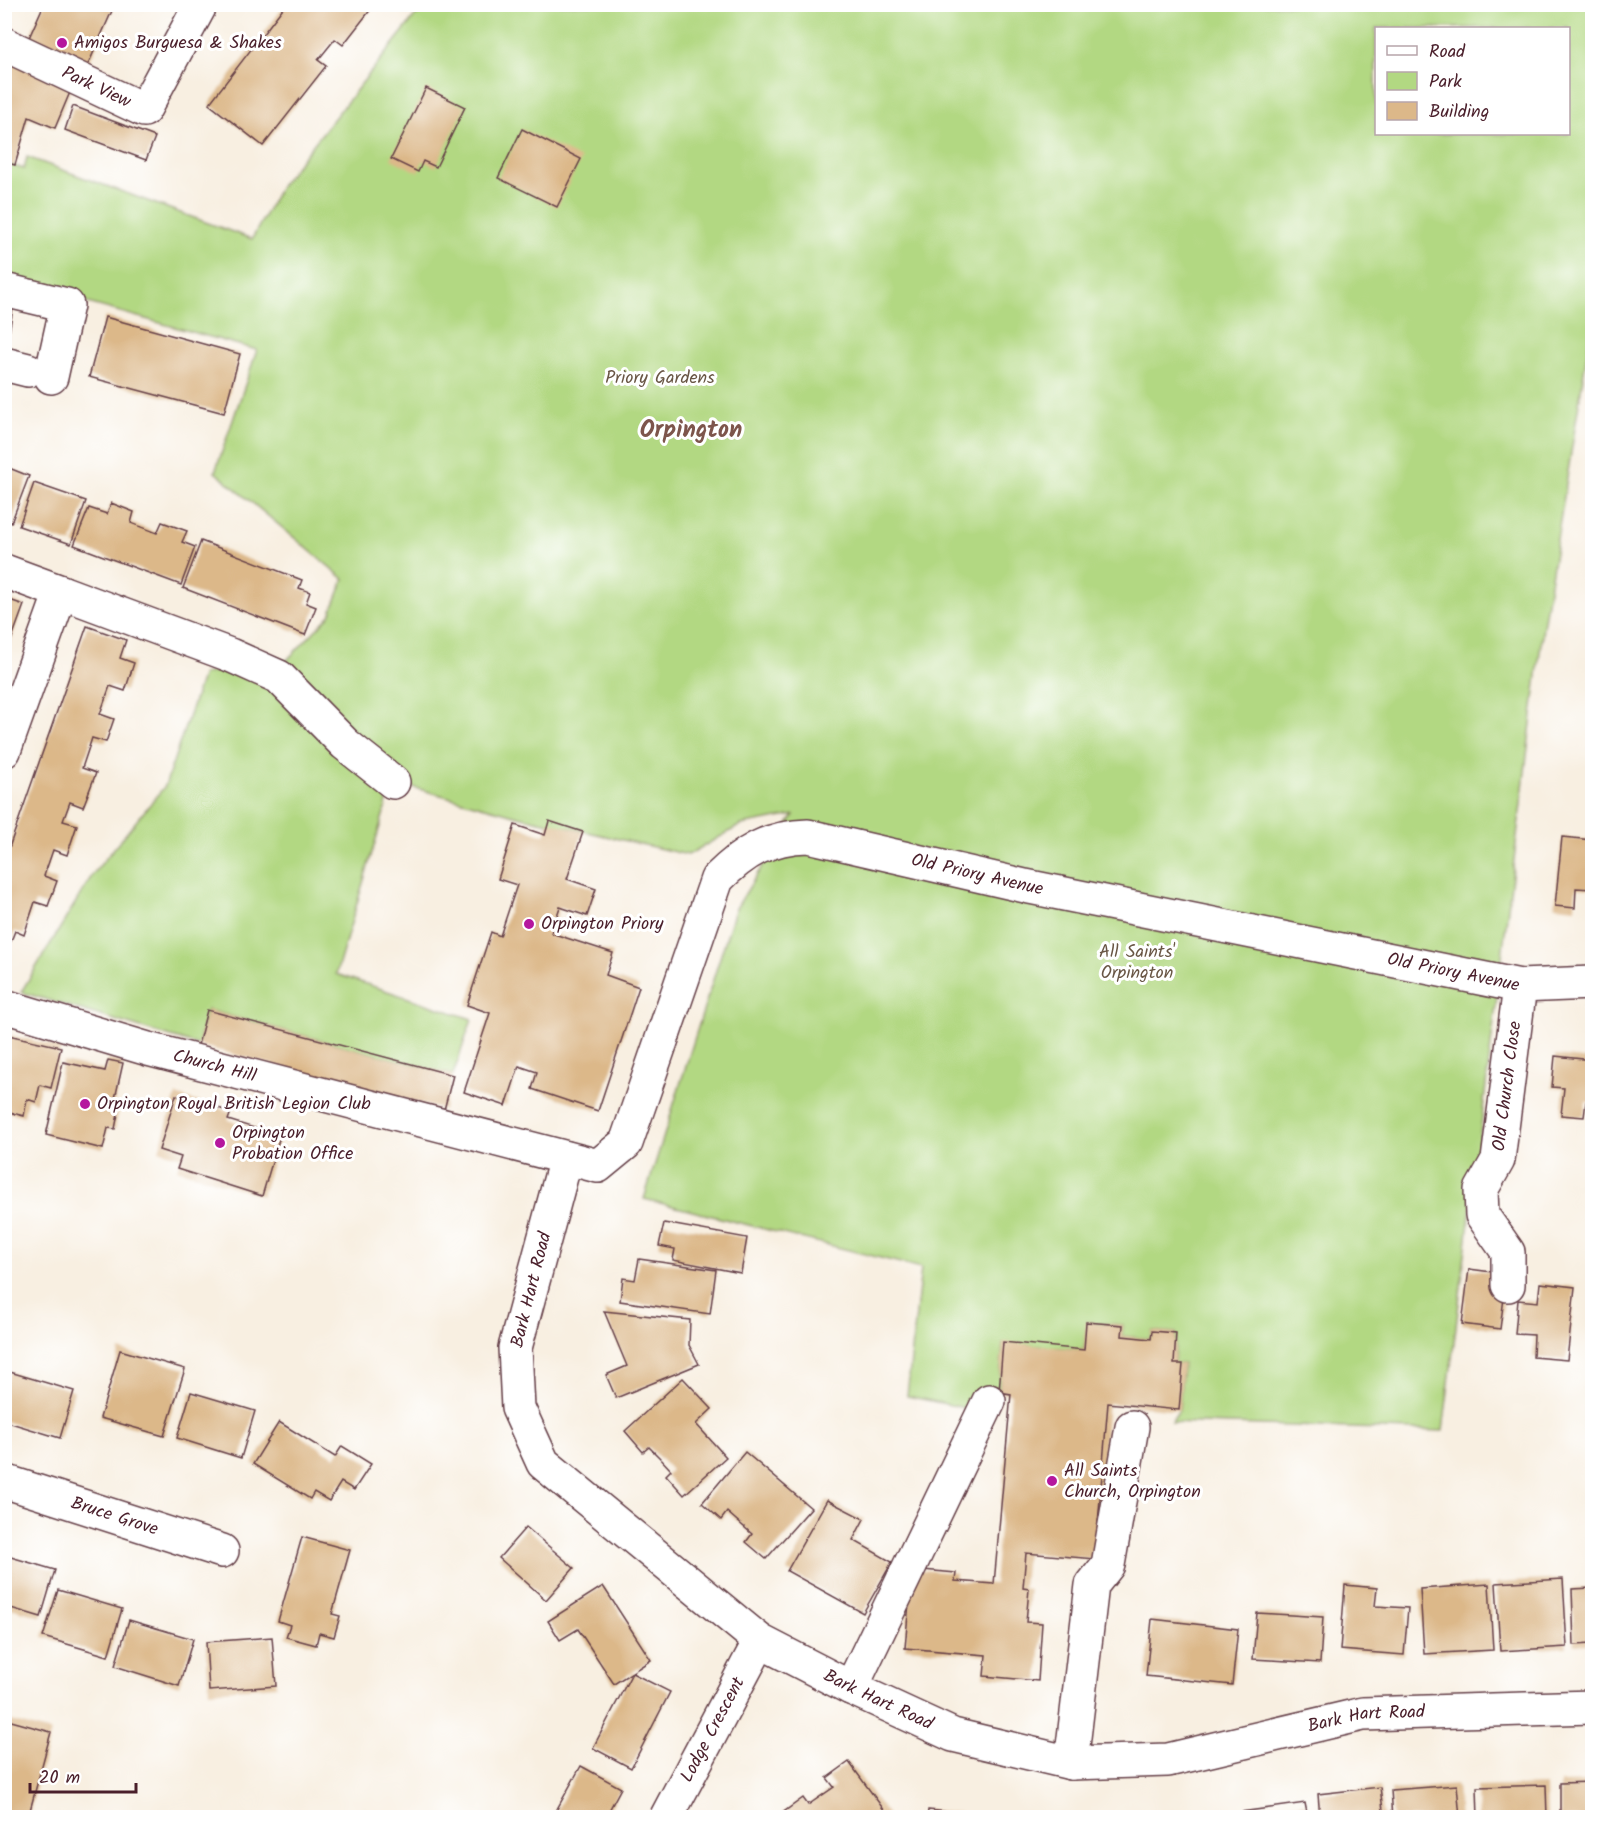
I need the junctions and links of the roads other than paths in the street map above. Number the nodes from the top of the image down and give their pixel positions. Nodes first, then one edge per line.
1 (201, 4) edge
2 (4, 44) edge
3 (4, 290) edge
4 (28, 370) edge
5 (4, 571) edge
6 (62, 592) junction
7 (4, 751) edge
8 (393, 782) dead end
9 (1593, 983) edge
10 (1520, 986) junction
11 (4, 1006) edge
12 (566, 1158) junction
13 (1508, 1285) dead end
14 (989, 1401) dead end
15 (1132, 1427) dead end
16 (4, 1482) edge
17 (222, 1551) dead end
18 (760, 1641) junction
19 (851, 1688) junction
20 (1593, 1707) edge
21 (1071, 1763) junction
22 (666, 1818) edge

1 - 2 street, Park View
3 - 4 street
5 - 6 street
6 - 7 street
6 - 8 street
9 - 10 street, Old Priory Avenue
10 - 12 street, Old Priory Avenue
10 - 13 street, Old Church Close
11 - 12 street, Church Hill
12 - 18 street, Bark Hart Road
14 - 19 street
15 - 21 street
16 - 17 street, Bruce Grove
18 - 19 street, Bark Hart Road
18 - 22 street, Lodge Crescent
19 - 21 street, Bark Hart Road
20 - 21 street, Bark Hart Road

